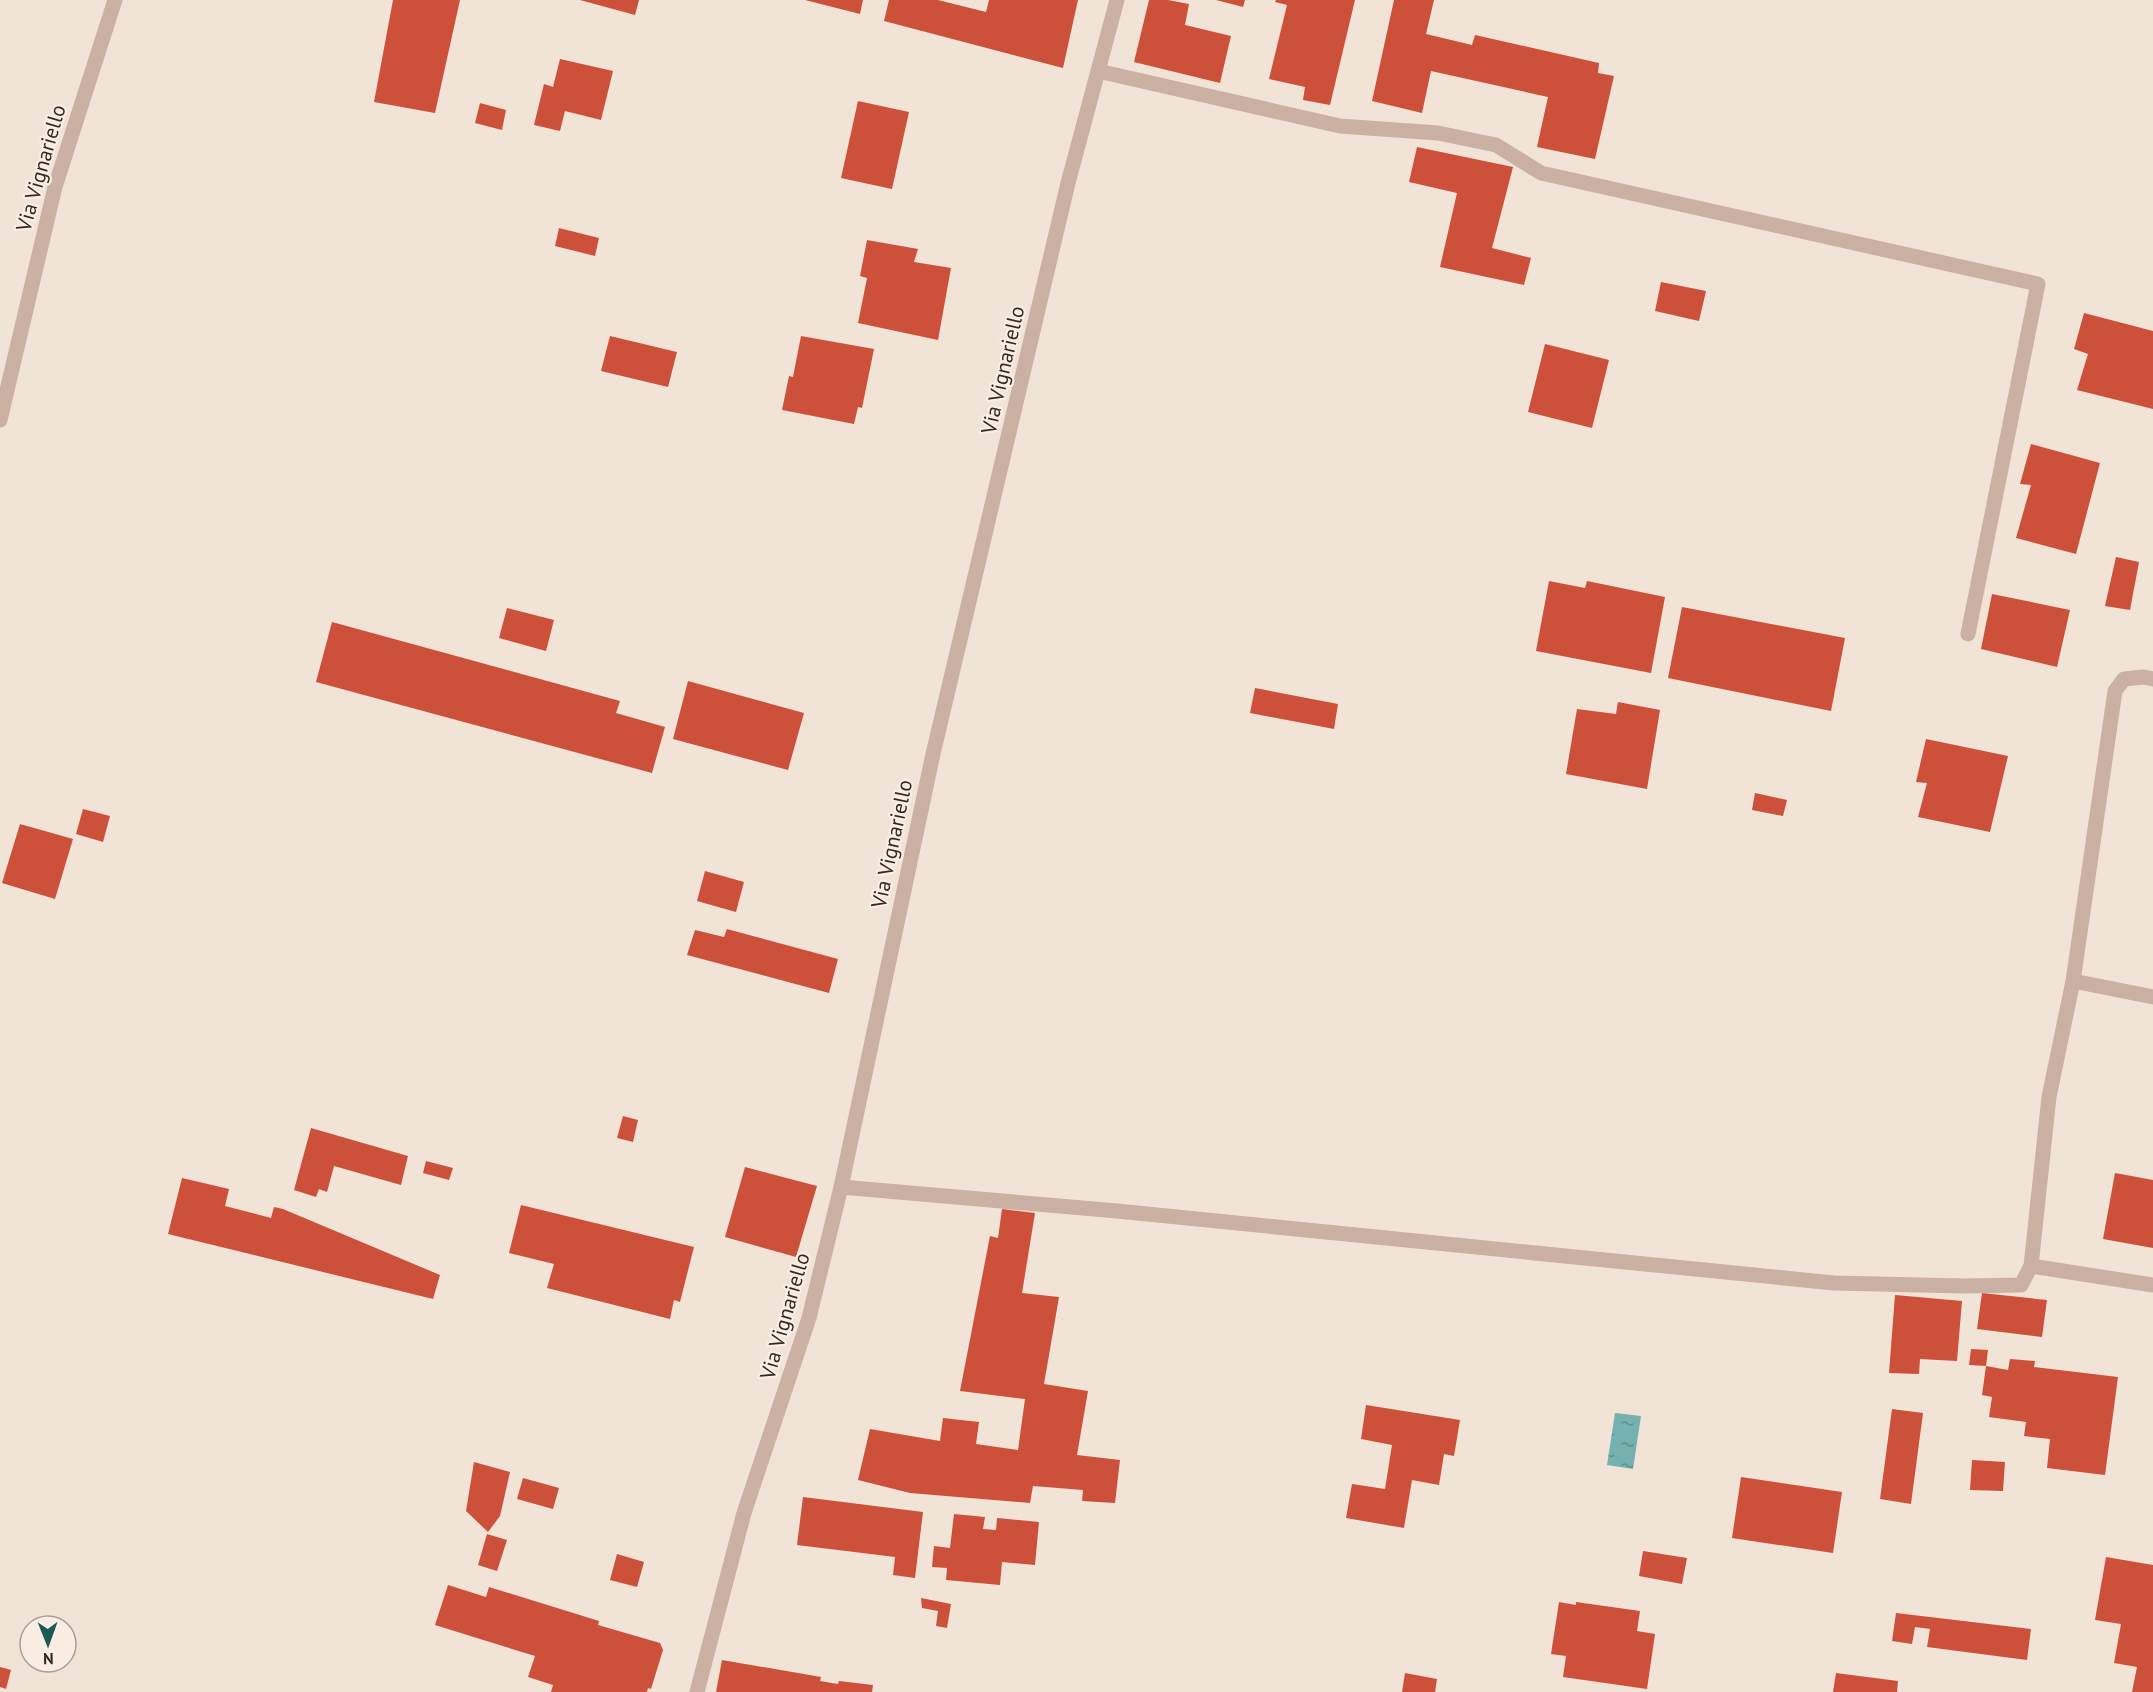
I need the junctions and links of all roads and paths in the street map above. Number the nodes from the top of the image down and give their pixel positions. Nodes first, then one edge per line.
1 (115, 0) edge
2 (1117, 0) edge
3 (1098, 71) junction
4 (0, 420) edge
5 (1968, 634) dead end
6 (2153, 679) edge
7 (2073, 981) junction
8 (2153, 997) edge
9 (841, 1187) junction
10 (2031, 1266) junction
11 (2153, 1285) edge
12 (697, 1692) edge

1 - 4 street, Via Vignariello
2 - 3 street, Via Vignariello
3 - 5 street
3 - 9 street, Via Vignariello
6 - 7 street
7 - 8 street
7 - 10 street
9 - 10 street
9 - 12 street, Via Vignariello
10 - 11 street

